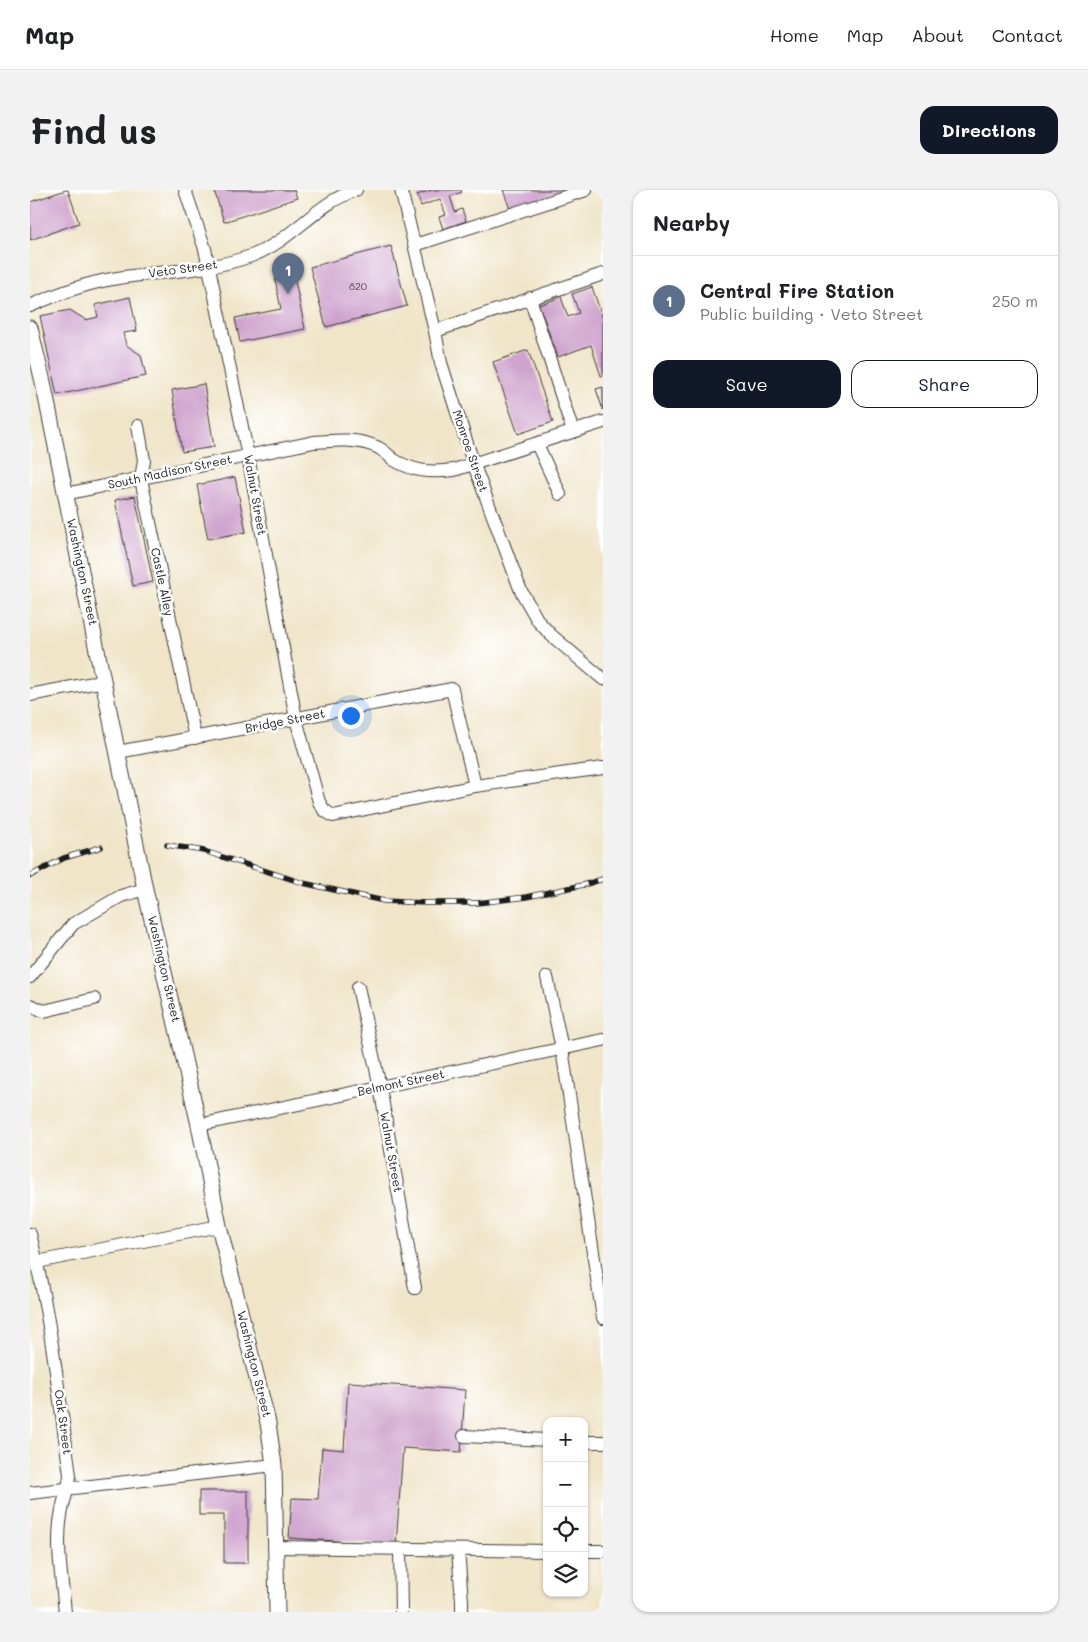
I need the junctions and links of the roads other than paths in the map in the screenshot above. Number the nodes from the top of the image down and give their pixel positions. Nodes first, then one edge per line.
1 (185, 190) edge
2 (336, 190) edge
3 (356, 190) edge
4 (401, 190) edge
5 (586, 190) edge
6 (324, 205) junction
7 (415, 245) junction
8 (209, 267) junction
9 (603, 274) edge
10 (530, 298) junction
11 (30, 306) edge
12 (30, 328) edge
13 (435, 331) junction
14 (603, 422) edge
15 (138, 426) dead end
16 (573, 432) junction
17 (537, 444) junction
18 (248, 456) junction
19 (474, 464) junction
20 (141, 479) junction
21 (66, 494) junction
22 (560, 494) dead end
23 (603, 679) edge
24 (104, 681) junction
25 (30, 695) edge
26 (296, 719) junction
27 (194, 738) junction
28 (118, 752) junction
29 (603, 768) edge
30 (475, 786) junction
31 (146, 889) junction
32 (30, 976) edge
33 (547, 977) dead end
34 (358, 987) dead end
35 (94, 999) dead end
36 (30, 1005) edge
37 (603, 1040) edge
38 (562, 1049) junction
39 (380, 1087) junction
40 (199, 1125) junction
41 (219, 1226) junction
42 (30, 1234) edge
43 (37, 1262) junction
44 (416, 1288) dead end
45 (603, 1318) edge
46 (464, 1436) dead end
47 (543, 1440) edge
48 (588, 1442) edge
49 (603, 1442) edge
50 (274, 1465) junction
51 (69, 1489) junction
52 (30, 1493) edge
53 (276, 1547) junction
54 (400, 1549) junction
55 (458, 1550) junction
56 (543, 1550) edge
57 (588, 1551) edge
58 (603, 1551) edge
59 (65, 1612) edge
60 (277, 1612) edge
61 (401, 1612) edge
62 (462, 1612) edge

1 - 8 street, Walnut Street
2 - 6 street, Veto Street
3 - 6 street, Veto Street
4 - 7 street, Monroe Street
5 - 7 street
6 - 8 street, Veto Street
7 - 13 street, Monroe Street
8 - 11 street, Veto Street
8 - 18 street, Walnut Street
9 - 10 street
10 - 13 street
10 - 16 street
12 - 21 main road, Washington Street
13 - 19 street, Monroe Street
14 - 16 street, South Madison Street
15 - 20 street, Castle Alley
16 - 17 street, South Madison Street
17 - 19 street, South Madison Street
17 - 22 street
18 - 19 street, South Madison Street
18 - 20 street, South Madison Street
18 - 26 street, Walnut Street
19 - 23 street, Monroe Street
20 - 21 street, South Madison Street
20 - 27 street, Castle Alley
21 - 24 main road, Washington Street
24 - 25 street
24 - 28 main road, Washington Street
26 - 27 street, Bridge Street
26 - 30 street, Walnut Street
26 - 30 street, Bridge Street
27 - 28 street, Bridge Street
28 - 31 main road, Washington Street
29 - 30 street
31 - 32 street
31 - 40 main road, Washington Street
33 - 38 street
34 - 39 street, Walnut Street
35 - 36 street
37 - 38 street, Belmont Street
38 - 39 street, Belmont Street
38 - 45 street
39 - 40 street, Belmont Street
39 - 44 street, Walnut Street
40 - 41 main road, Washington Street
41 - 43 street
41 - 50 main road, Washington Street
42 - 43 street, Oak Street
43 - 51 street, Oak Street
46 - 47 street
48 - 49 street
50 - 51 street
50 - 53 main road, Washington Street
51 - 52 street
51 - 59 street, Oak Street
53 - 54 street
53 - 60 main road, Washington Street
54 - 55 street
54 - 61 street
55 - 56 street
55 - 62 street
57 - 58 street

